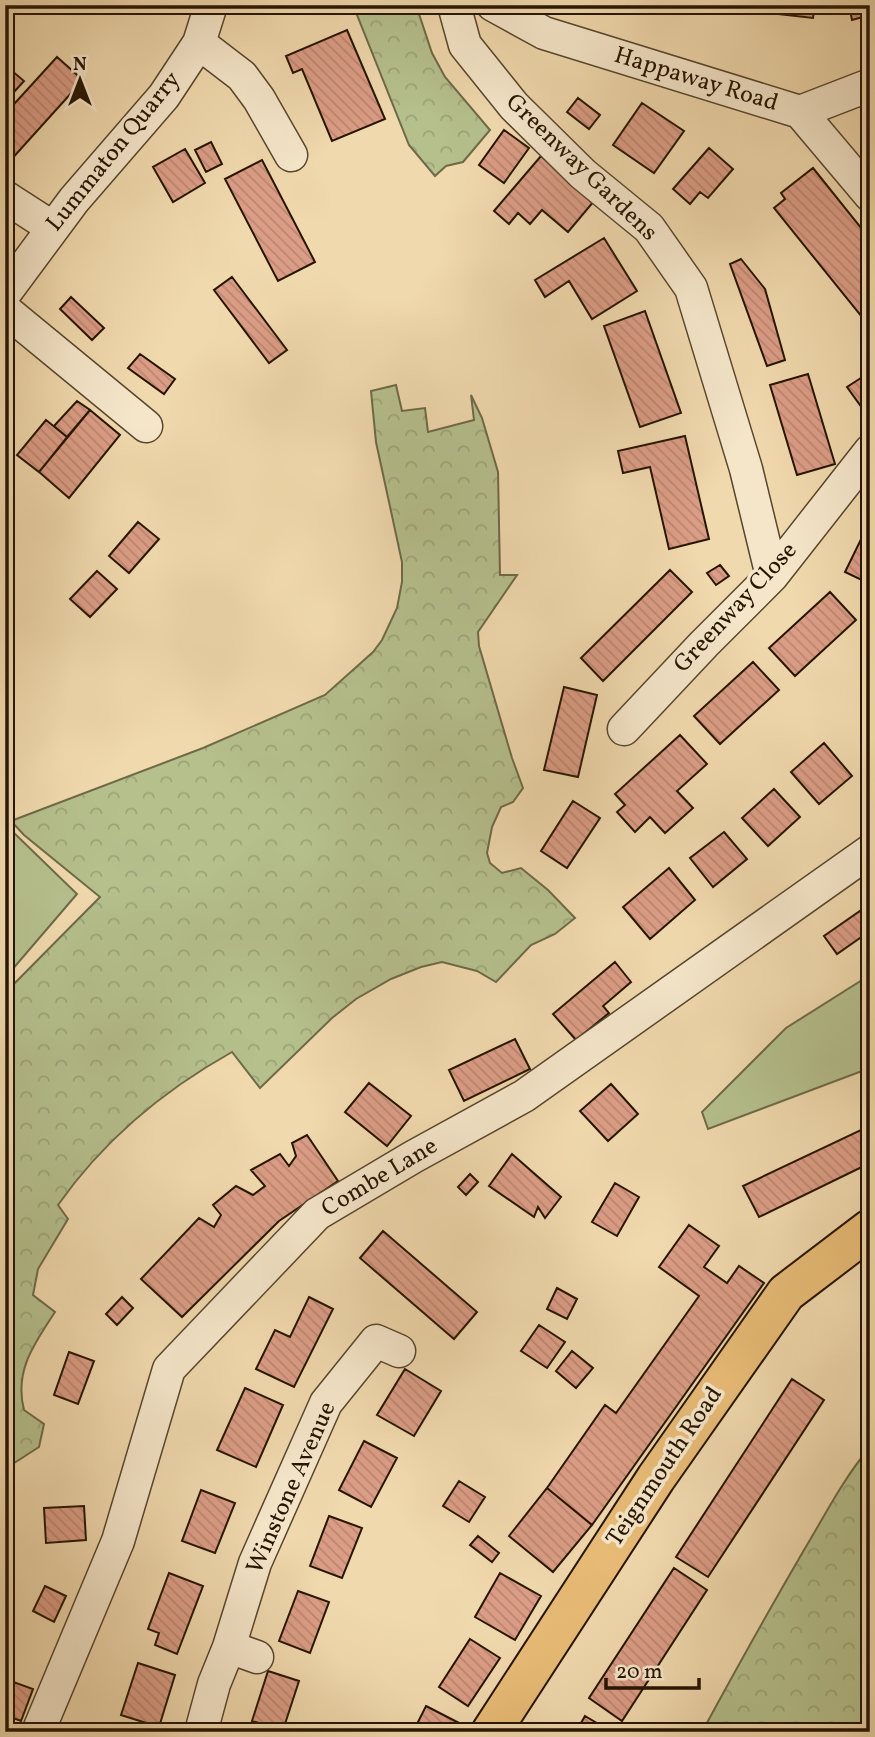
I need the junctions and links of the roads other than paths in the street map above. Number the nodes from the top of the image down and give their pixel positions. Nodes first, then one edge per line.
1 (211, 5) edge
2 (454, 5) edge
3 (493, 5) edge
4 (199, 43) junction
5 (870, 85) edge
6 (800, 112) junction
7 (290, 155) dead end
8 (870, 195) edge
9 (5, 197) edge
10 (53, 228) junction
11 (5, 293) edge
12 (5, 310) edge
13 (146, 426) dead end
14 (870, 452) edge
15 (772, 576) junction
16 (624, 729) dead end
17 (870, 851) edge
18 (870, 1229) edge
19 (380, 1336) dead end
20 (38, 1732) edge
21 (201, 1732) edge
22 (491, 1732) edge

1 - 4 street, Lummaton Quarry
2 - 15 street, Greenway Gardens
3 - 6 street, Happaway Road
4 - 7 street
4 - 10 street, Lummaton Quarry
5 - 6 street
6 - 8 street, Happaway Road
9 - 10 street
10 - 11 street, Lummaton Quarry
12 - 13 street
14 - 15 street, Greenway Close
15 - 16 street, Greenway Close
17 - 20 street, Combe Lane
18 - 22 main road, Teignmouth Road
19 - 21 street, Winstone Avenue

